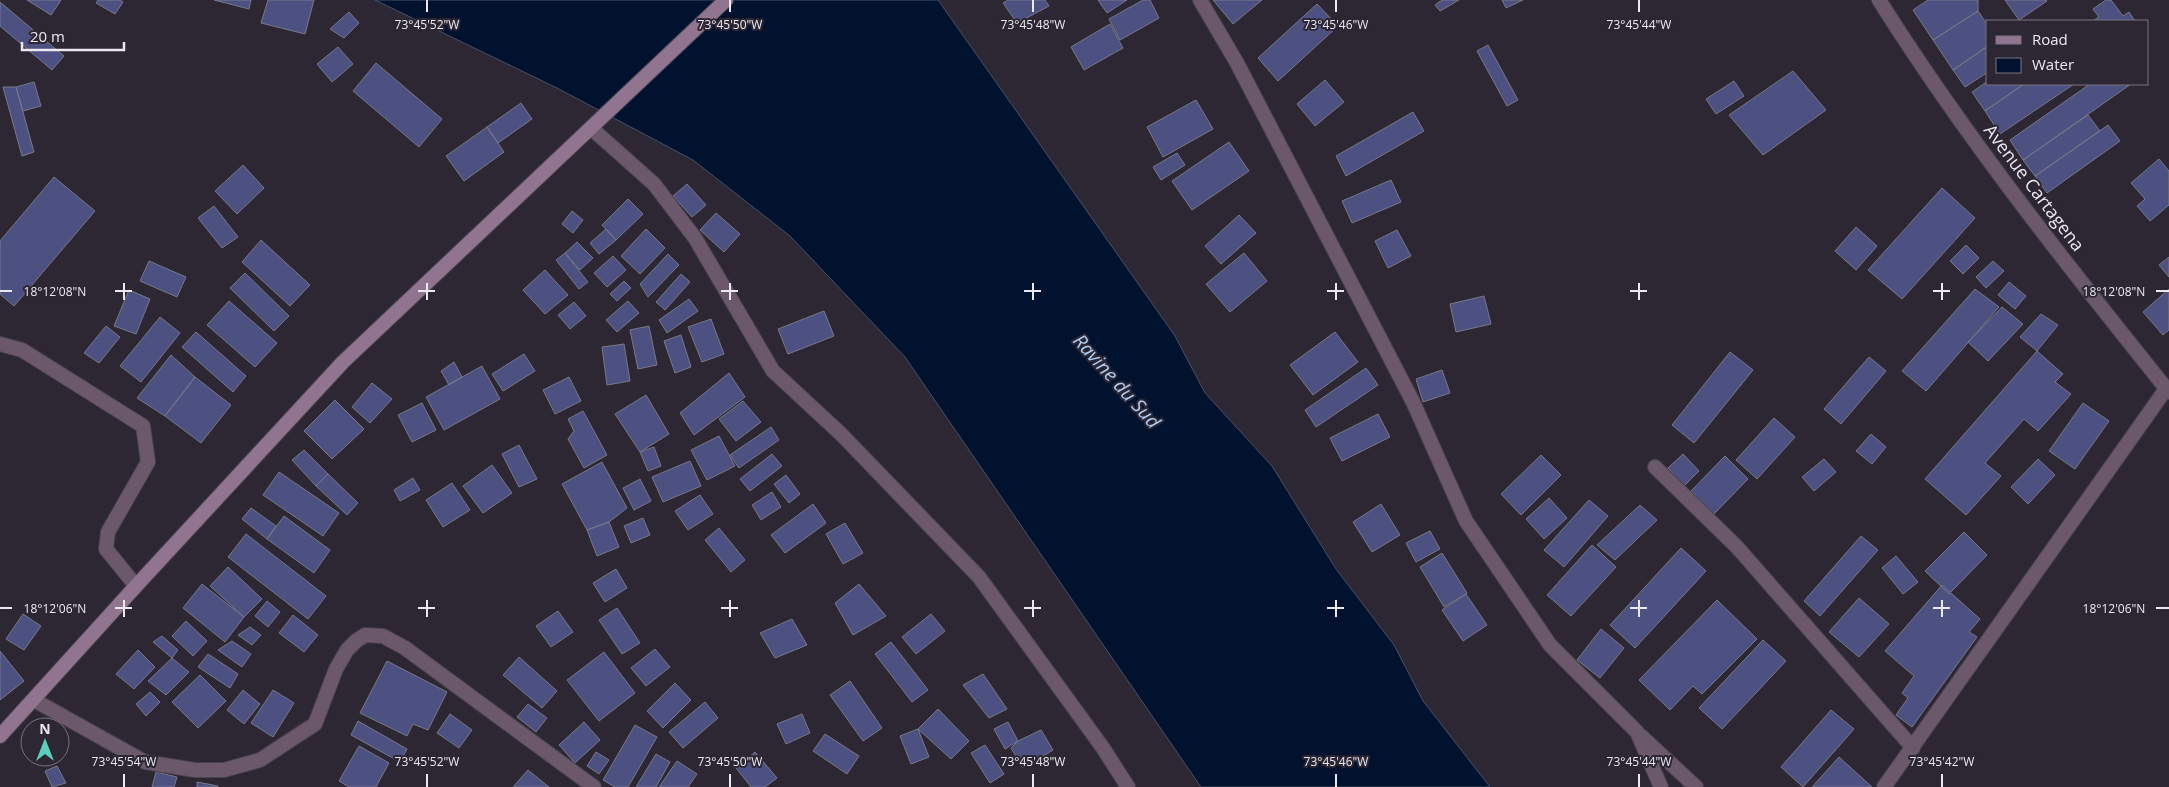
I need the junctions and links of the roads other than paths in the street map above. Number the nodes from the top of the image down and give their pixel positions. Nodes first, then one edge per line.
1 (726, 0) edge
2 (1200, 0) edge
3 (1879, 0) edge
4 (591, 128) junction
5 (0, 344) edge
6 (2168, 390) edge
7 (1655, 467) dead end
8 (136, 586) junction
9 (34, 700) junction
10 (1637, 732) junction
11 (0, 736) edge
12 (1913, 748) junction
13 (594, 787) edge
14 (1128, 787) edge
15 (1661, 787) edge
16 (1696, 787) edge
17 (1884, 787) edge

1 - 4 main road
2 - 10 street
3 - 6 street, Avenue Cartagena
4 - 8 main road
4 - 14 street
5 - 8 street
6 - 12 street
7 - 12 street
8 - 9 main road
9 - 11 main road
9 - 13 street
10 - 15 street
10 - 16 street
12 - 17 street

